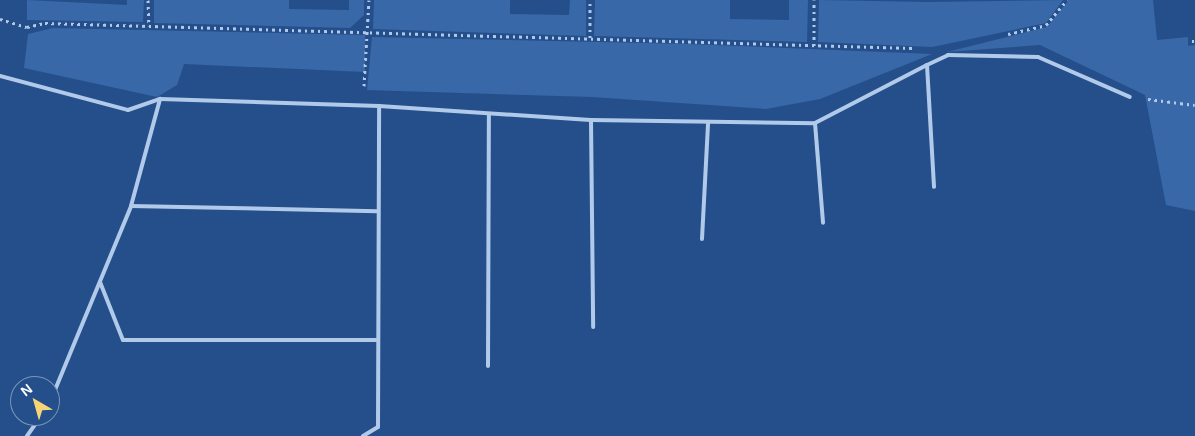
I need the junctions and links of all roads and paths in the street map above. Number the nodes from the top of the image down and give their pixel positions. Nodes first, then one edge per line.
1 (148, 0) edge
2 (369, 0) edge
3 (590, 0) edge
4 (814, 0) edge
5 (1067, 0) edge
6 (0, 19) edge
7 (149, 26) junction
8 (369, 32) junction
9 (1001, 36) dead end
10 (590, 38) junction
11 (814, 46) junction
12 (922, 48) dead end
13 (927, 65) junction
14 (0, 76) edge
15 (1130, 97) joint
16 (160, 99) junction
17 (360, 105) junction
18 (1195, 105) edge
19 (379, 106) junction
20 (489, 115) junction
21 (591, 120) junction
22 (708, 123) junction
23 (815, 123) junction
24 (934, 187) dead end
25 (131, 206) junction
26 (377, 211) junction
27 (823, 223) dead end
28 (702, 238) dead end
29 (100, 282) junction
30 (593, 327) dead end
31 (376, 340) junction
32 (488, 366) dead end
33 (60, 378) edge
34 (363, 436) edge

1 - 7 path
2 - 8 path
3 - 10 path
4 - 11 path
5 - 9 path
6 - 7 path
7 - 8 path
8 - 10 path
8 - 17 path
10 - 11 path
11 - 12 path
13 - 15 lane
13 - 23 lane
13 - 24 lane
14 - 16 lane
15 - 18 path
16 - 17 lane
16 - 25 lane
17 - 19 lane
19 - 20 lane
19 - 26 lane
20 - 21 lane
20 - 32 lane
21 - 22 lane
21 - 30 lane
22 - 23 lane
22 - 28 lane
23 - 27 lane
25 - 26 lane
25 - 29 lane
26 - 31 lane
29 - 31 lane
29 - 33 lane
31 - 34 lane

